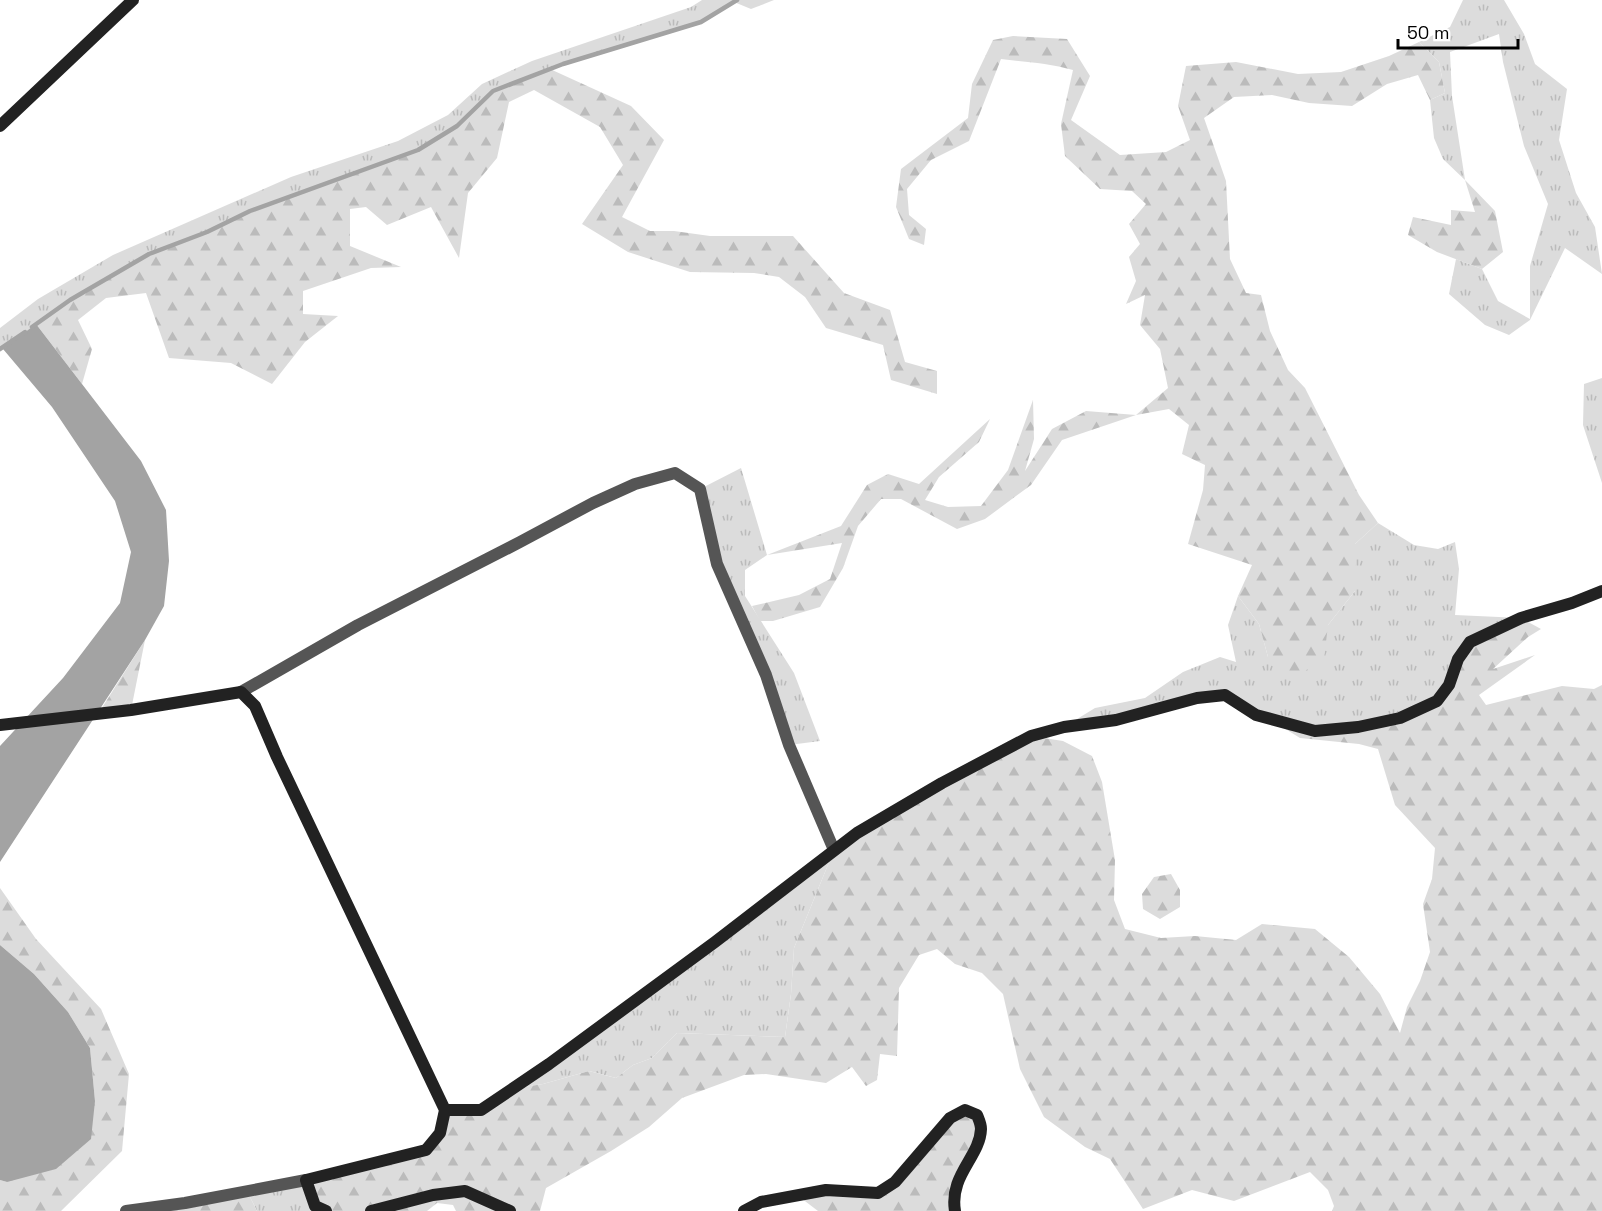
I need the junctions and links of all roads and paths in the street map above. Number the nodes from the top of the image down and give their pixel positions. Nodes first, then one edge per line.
1 (133, 0) edge
2 (0, 126) edge
3 (1602, 591) edge
4 (241, 692) junction
5 (0, 725) edge
6 (834, 850) junction
7 (445, 1110) junction
8 (306, 1180) junction
9 (126, 1211) edge
10 (326, 1211) edge
11 (371, 1211) edge
12 (510, 1211) edge
13 (744, 1211) edge
14 (956, 1211) edge

1 - 2 street
3 - 6 street
4 - 5 street
4 - 6 street
4 - 7 street
6 - 7 street
7 - 8 street
8 - 9 street
8 - 10 street
11 - 12 street
13 - 14 street

